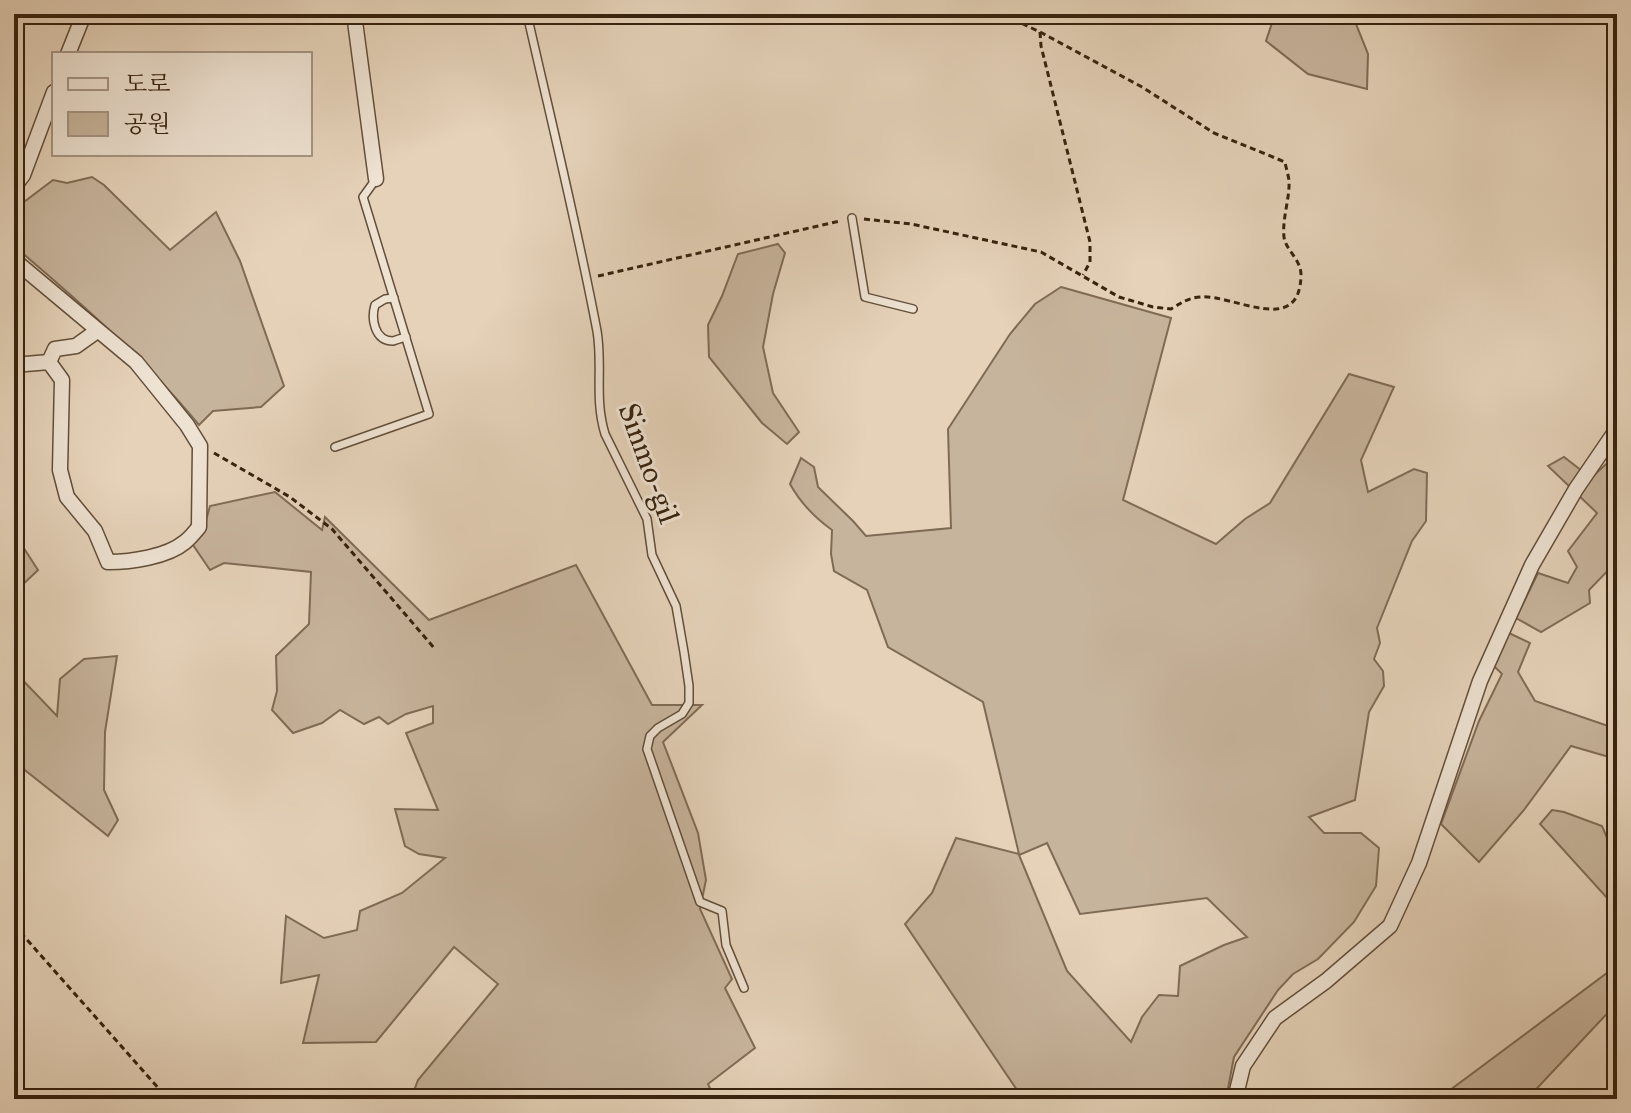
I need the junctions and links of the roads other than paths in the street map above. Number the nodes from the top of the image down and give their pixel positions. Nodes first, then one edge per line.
1 (84, 14) edge
2 (354, 14) edge
3 (527, 14) edge
4 (69, 52) edge
5 (52, 97) edge
6 (376, 179) joint
7 (14, 187) edge
8 (852, 218) road end
9 (14, 260) edge
10 (394, 298) junction
11 (913, 309) dead end
12 (97, 331) junction
13 (406, 337) junction
14 (49, 362) junction
15 (14, 365) edge
16 (1617, 429) edge
17 (335, 447) dead end
18 (744, 988) dead end
19 (1235, 1099) edge

1 - 4 street
2 - 6 street
3 - 18 lane, Sinmo-gil
5 - 7 street
6 - 10 lane
8 - 11 lane
9 - 12 street
10 - 13 lane
10 - 13 lane
12 - 14 street
12 - 14 street
13 - 17 lane
14 - 15 street
16 - 19 street

